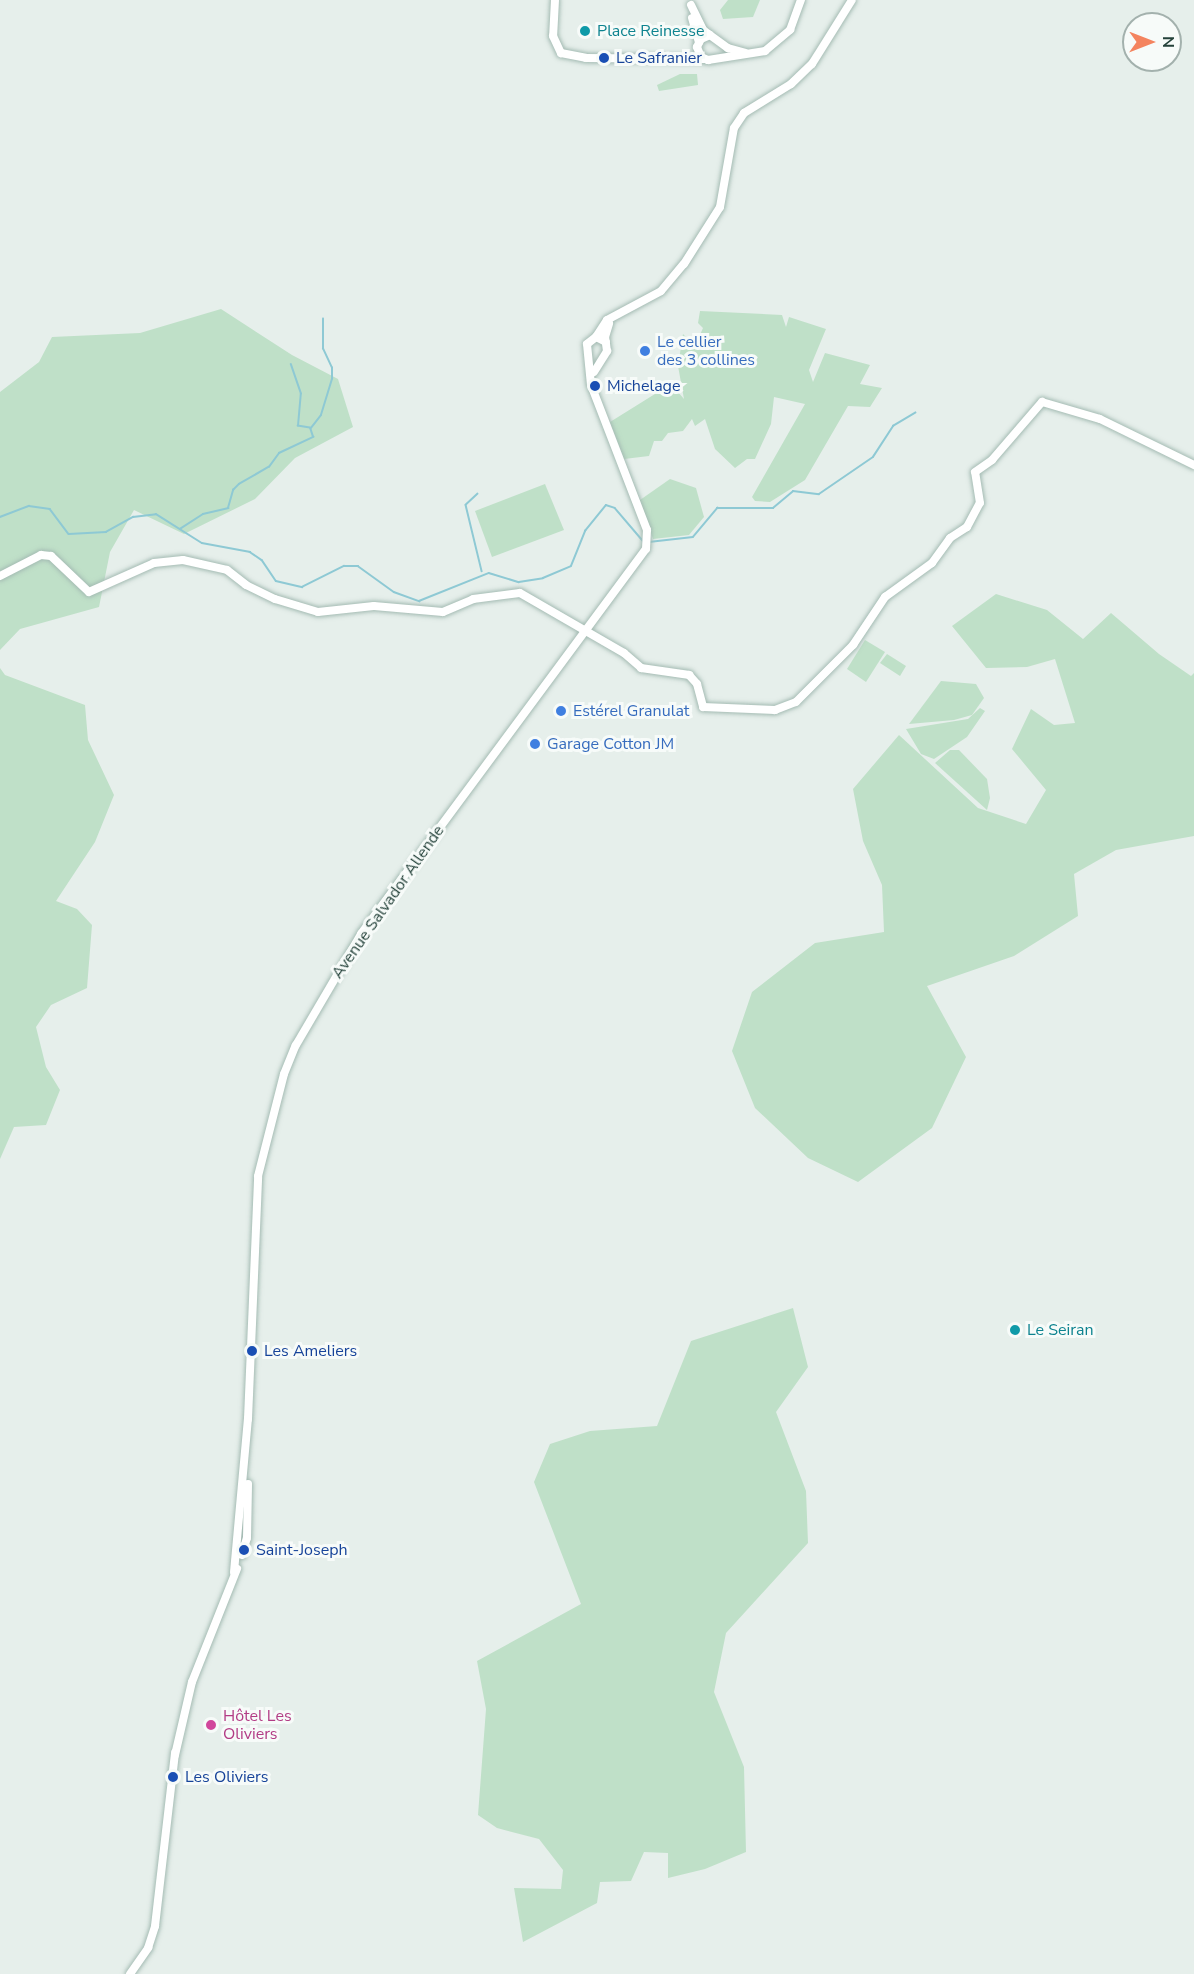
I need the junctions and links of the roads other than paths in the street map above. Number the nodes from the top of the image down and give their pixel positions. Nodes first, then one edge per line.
1 (555, 0) edge
2 (801, 0) edge
3 (852, 0) edge
4 (690, 3) edge
5 (710, 35) junction
6 (722, 44) junction
7 (698, 45) junction
8 (756, 54) junction
9 (717, 58) junction
10 (704, 59) junction
11 (672, 60) junction
12 (616, 315) junction
13 (596, 337) junction
14 (606, 342) junction
15 (590, 356) junction
16 (600, 358) junction
17 (597, 400) junction
18 (1194, 465) edge
19 (0, 576) edge
20 (591, 633) junction
21 (130, 1974) edge

1 - 11 main road
2 - 8 main road
3 - 12 main road
4 - 5 main road
4 - 7 main road
5 - 6 main road
5 - 7 main road
6 - 8 main road
6 - 9 main road
7 - 10 main road
7 - 11 main road
8 - 9 main road
9 - 10 main road
10 - 11 main road
12 - 13 main road
12 - 14 main road
13 - 14 main road
13 - 15 main road
14 - 16 main road
15 - 16 main road
15 - 17 main road
16 - 17 main road
17 - 20 main road
18 - 20 main road
19 - 20 main road
20 - 21 main road, Avenue Salvador Allende

